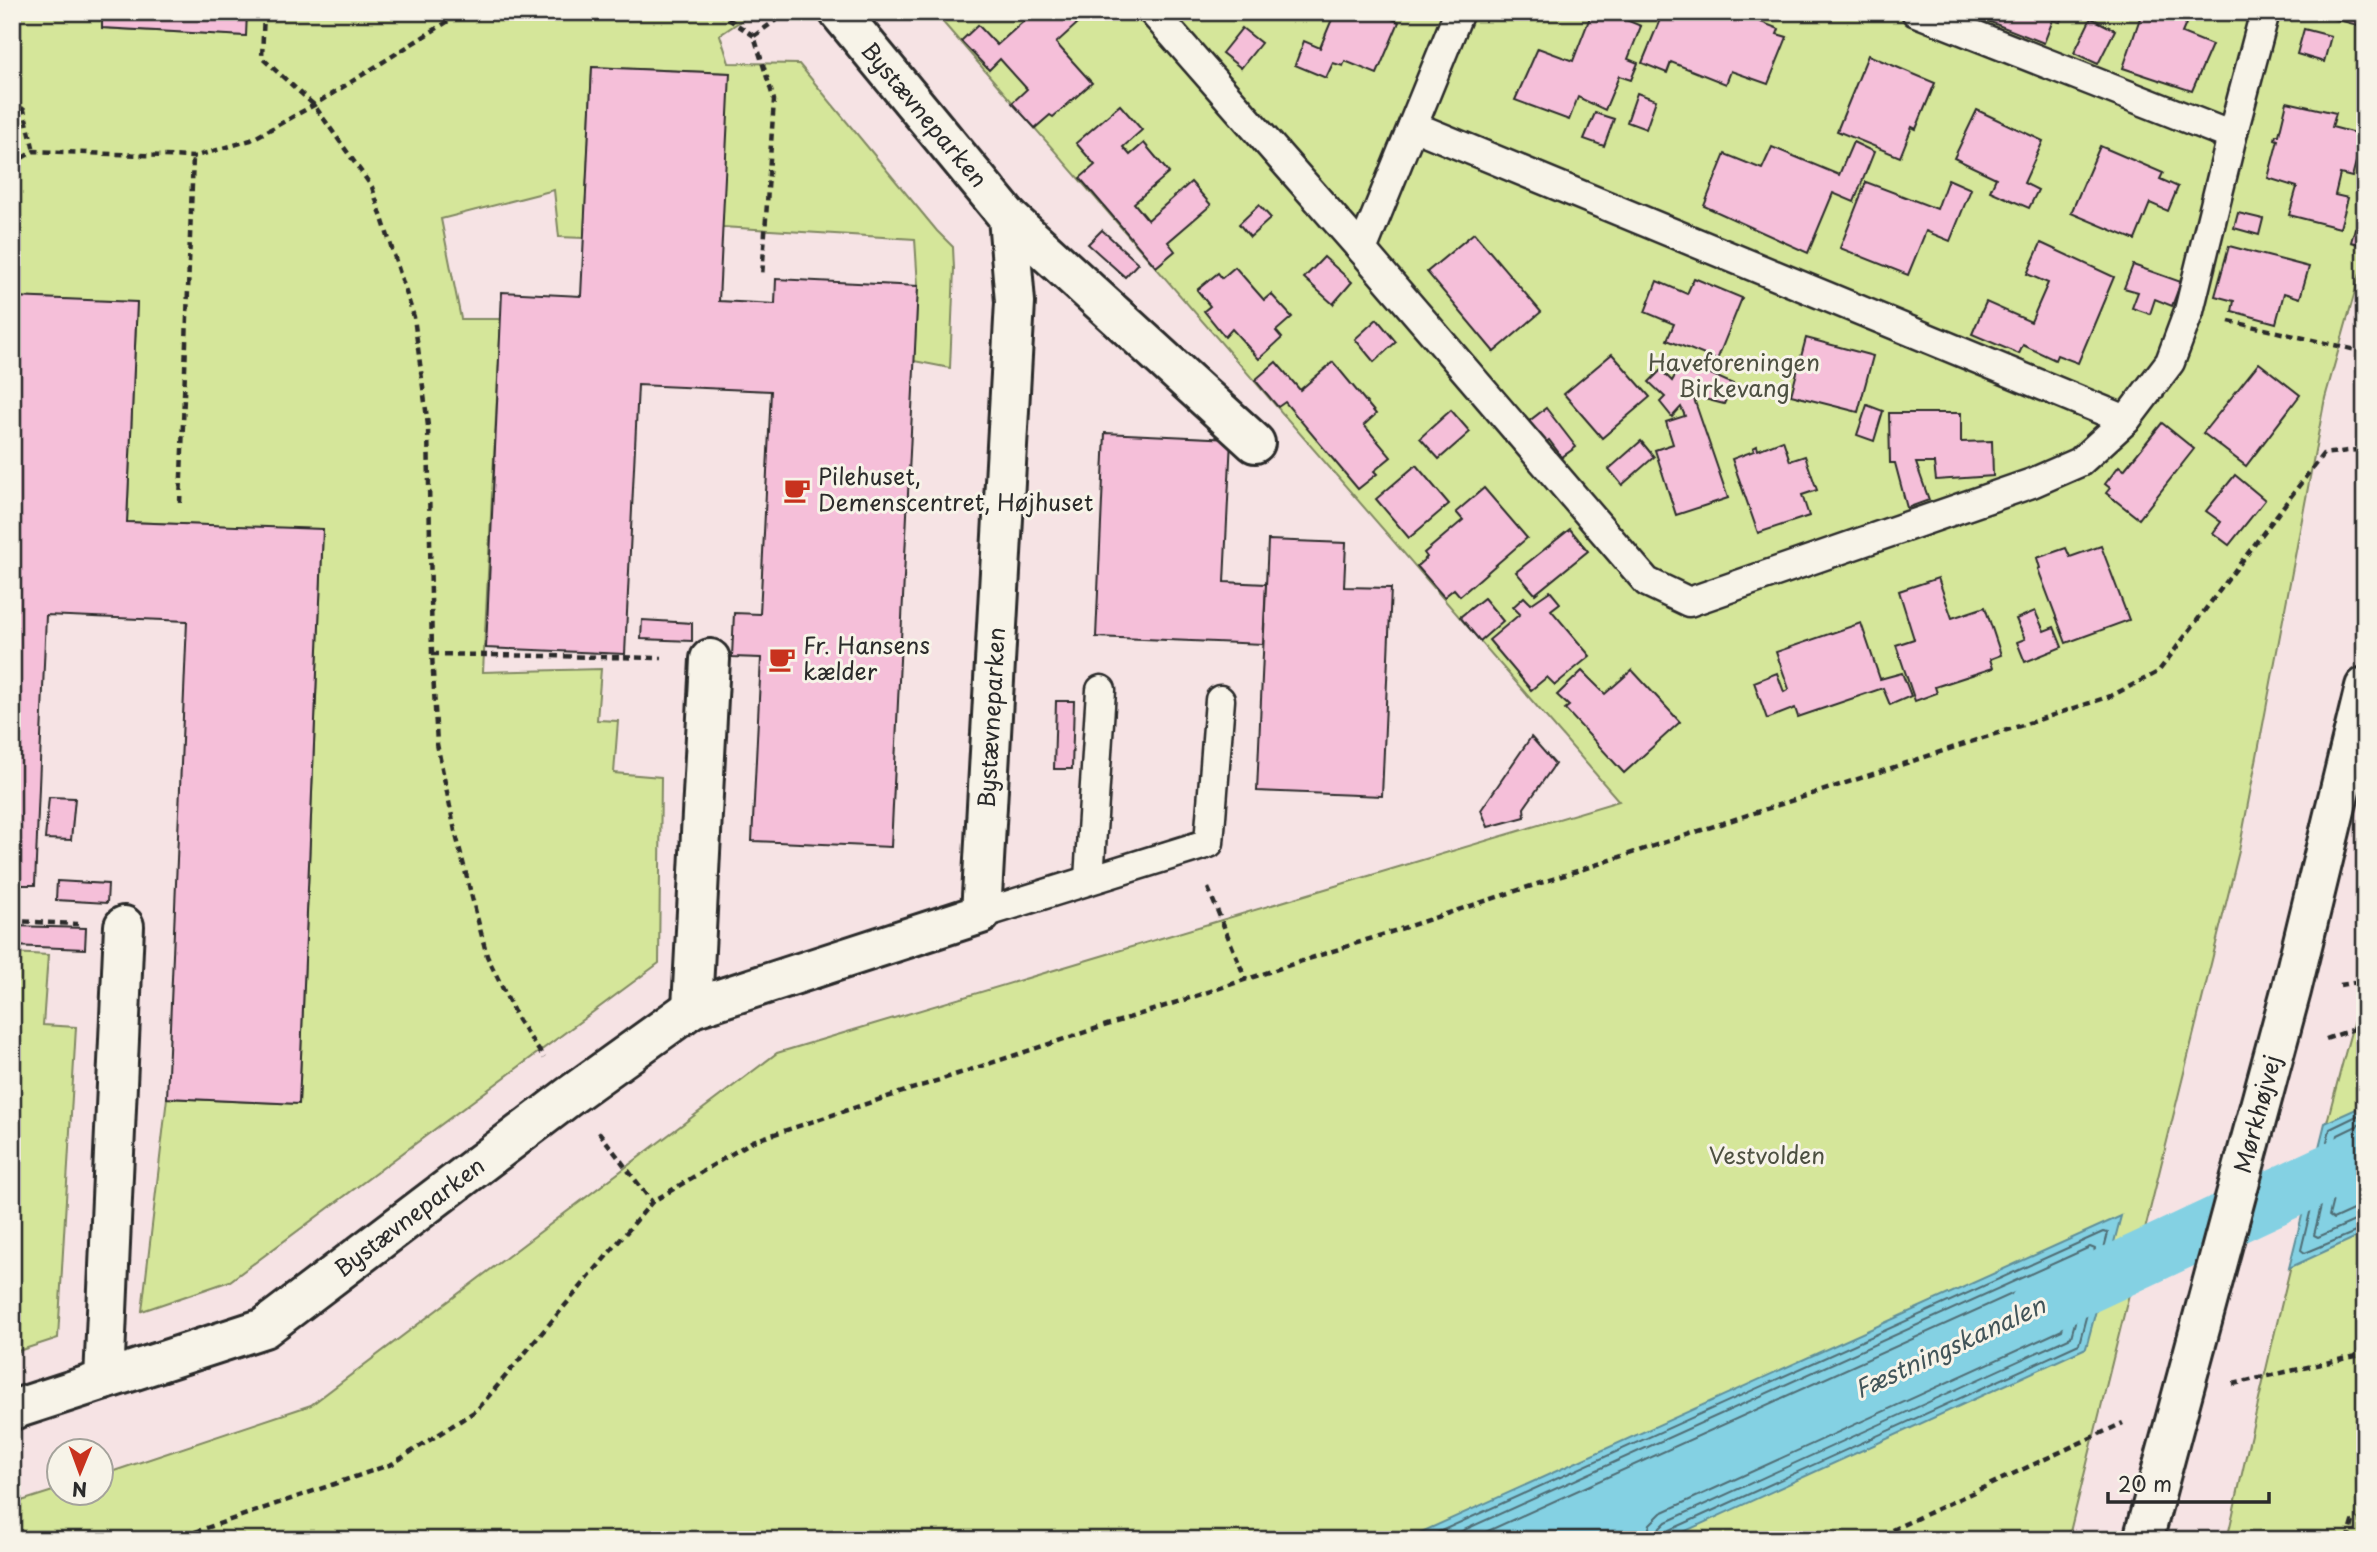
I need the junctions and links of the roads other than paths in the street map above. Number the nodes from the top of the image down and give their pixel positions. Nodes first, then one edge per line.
1 (839, 12) edge
2 (1153, 12) edge
3 (1459, 12) edge
4 (1916, 12) edge
5 (2265, 12) edge
6 (1413, 126) junction
7 (2232, 136) junction
8 (1008, 217) junction
9 (1362, 250) junction
10 (2126, 420) junction
11 (1255, 443) dead end
12 (710, 659) road end
13 (2365, 687) edge
14 (1101, 690) dead end
15 (1220, 700) dead end
16 (1089, 879) junction
17 (981, 914) junction
18 (124, 926) road end
19 (692, 1008) junction
20 (104, 1380) junction
21 (12, 1410) edge
22 (2143, 1540) edge

1 - 8 street, Bystævneparken
2 - 9 lane
3 - 6 lane
4 - 7 lane
5 - 7 lane
6 - 9 lane
6 - 10 lane
7 - 10 lane
8 - 11 street, Bystævneparken
8 - 17 street, Bystævneparken
9 - 10 lane
12 - 19 street
13 - 22 street, Mørkhøjvej
14 - 16 lane
15 - 16 lane
16 - 17 lane
17 - 19 street, Bystævneparken
18 - 20 street
19 - 20 street, Bystævneparken
20 - 21 street, Bystævneparken

